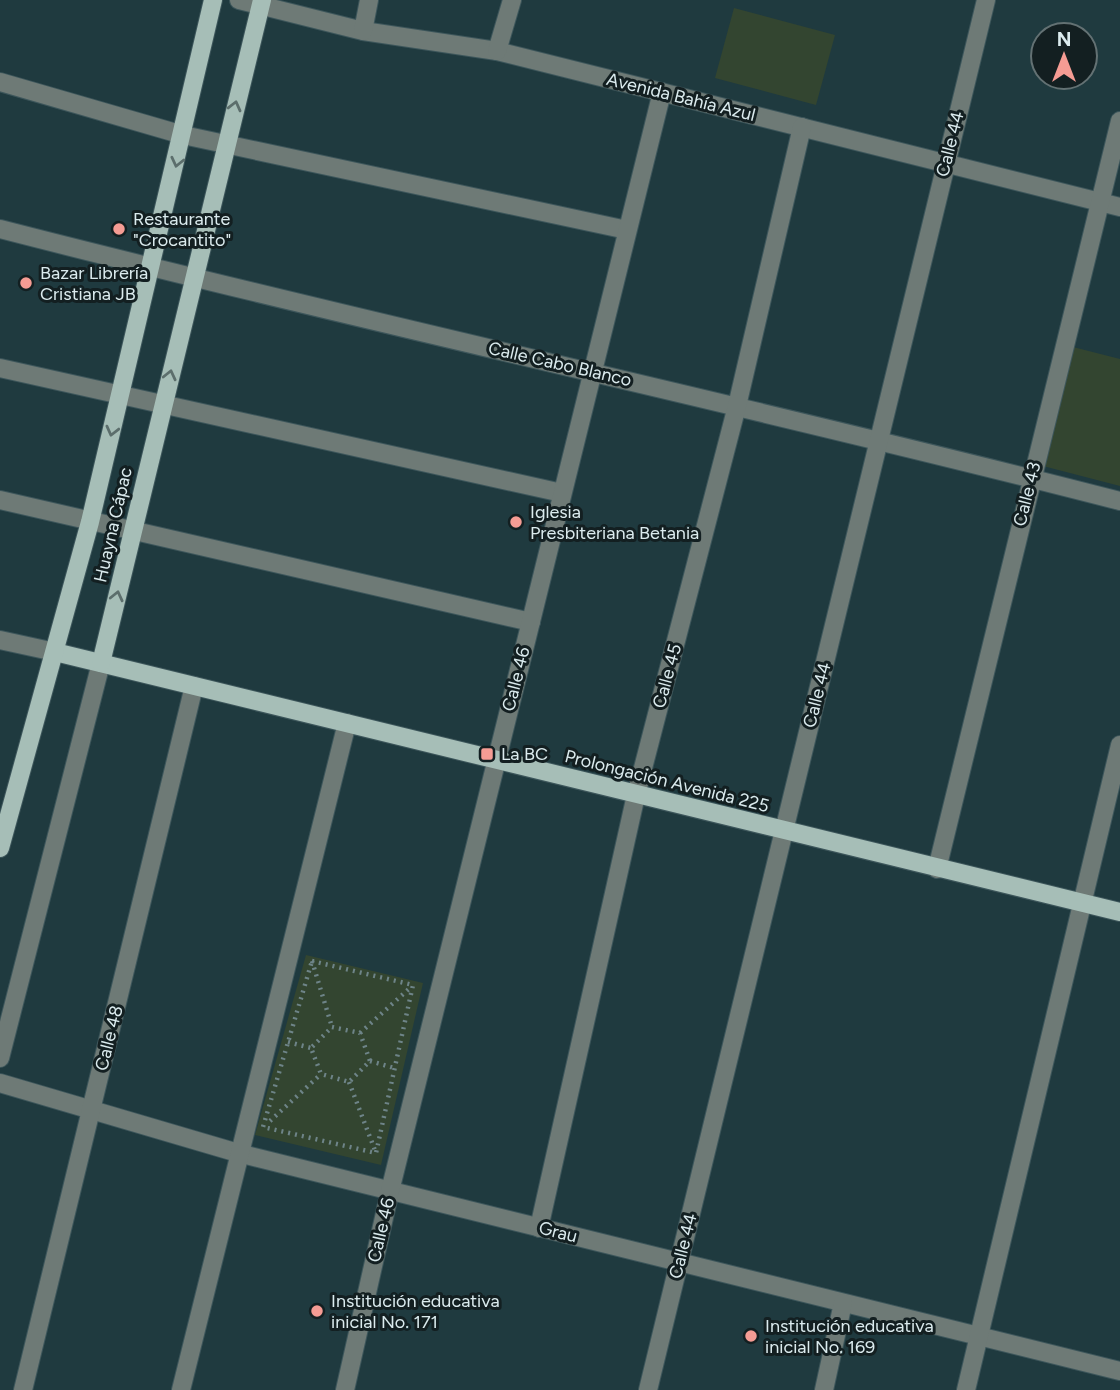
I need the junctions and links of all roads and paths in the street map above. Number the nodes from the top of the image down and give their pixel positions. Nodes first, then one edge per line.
1 (213, 0) edge
2 (239, 0) edge
3 (369, 0) edge
4 (512, 0) edge
5 (986, 0) edge
6 (261, 3) edge
7 (363, 31) junction
8 (497, 51) junction
9 (0, 82) edge
10 (662, 92) junction
11 (1120, 121) edge
12 (802, 127) junction
13 (183, 135) junction
14 (225, 144) junction
15 (946, 162) junction
16 (1102, 202) junction
17 (1120, 207) edge
18 (0, 229) edge
19 (627, 230) junction
20 (151, 270) junction
21 (192, 279) junction
22 (0, 368) edge
23 (592, 371) junction
24 (121, 396) junction
25 (163, 405) junction
26 (737, 406) junction
27 (878, 441) junction
28 (1031, 478) junction
29 (562, 493) junction
30 (0, 500) edge
31 (1120, 501) edge
32 (90, 522) junction
33 (133, 531) junction
34 (530, 622) junction
35 (0, 640) edge
36 (55, 652) junction
37 (101, 663) junction
38 (194, 686) junction
39 (347, 723) junction
40 (1120, 745) edge
41 (496, 761) junction
42 (636, 795) junction
43 (783, 832) junction
44 (0, 848) edge
45 (937, 869) junction
46 (1083, 903) junction
47 (1120, 912) edge
48 (312, 961) junction
49 (413, 985) junction
50 (332, 1027) junction
51 (360, 1033) junction
52 (288, 1042) junction
53 (311, 1048) junction
54 (0, 1058) edge
55 (370, 1061) junction
56 (394, 1068) junction
57 (320, 1074) junction
58 (349, 1082) junction
59 (0, 1083) edge
60 (92, 1109) junction
61 (263, 1127) junction
62 (240, 1146) junction
63 (376, 1153) junction
64 (392, 1182) junction
65 (539, 1228) junction
66 (679, 1262) junction
67 (843, 1303) junction
68 (979, 1336) junction
69 (1120, 1371) edge
70 (23, 1390) edge
71 (181, 1390) edge
72 (345, 1390) edge
73 (648, 1390) edge
74 (824, 1390) edge
75 (966, 1390) edge

1 - 13 main road, Huayna Cápac
2 - 6 street, Avenida Bahía Azul
3 - 7 street
4 - 8 street
5 - 15 street, Calle 44
6 - 7 street, Avenida Bahía Azul
14 -> 6 main road, Huayna Cápac
7 - 8 street, Avenida Bahía Azul
8 - 10 street, Avenida Bahía Azul
9 - 13 street
10 - 12 street, Avenida Bahía Azul
10 - 19 street, Calle 46
11 - 16 street, Calle 43
12 - 15 street, Avenida Bahía Azul
12 - 26 street, Calle 45
13 - 14 street
13 -> 20 main road, Huayna Cápac
14 - 19 street
14 - 21 main road, Huayna Cápac
15 - 16 street, Avenida Bahía Azul
15 - 27 street, Calle 44
16 - 17 street, Avenida Bahía Azul
16 - 28 street, Calle 43
18 - 20 street, Calle Cabo Blanco
19 - 23 street, Calle 46
20 - 21 street, Calle Cabo Blanco
20 - 24 main road, Huayna Cápac
21 - 23 street, Calle Cabo Blanco
25 -> 21 main road, Huayna Cápac
22 - 24 street
23 - 26 street, Calle Cabo Blanco
23 - 29 street, Calle 46
24 - 25 street
24 -> 32 main road, Huayna Cápac
25 - 29 street
25 - 33 main road, Huayna Cápac
26 - 27 street, Calle Cabo Blanco
26 - 42 street, Calle 45
27 - 28 street, Calle Cabo Blanco
27 - 43 street, Calle 44
28 - 31 street, Calle Cabo Blanco
28 - 45 street, Calle 43
29 - 34 street, Calle 46
30 - 32 street
32 - 33 street
32 - 36 main road, Huayna Cápac
33 - 34 street
37 -> 33 main road, Huayna Cápac
34 - 41 street, Calle 46
35 - 36 street, Prolongación Avenida 225
36 - 37 main road, Prolongación Avenida 225
36 - 44 main road, Huayna Cápac
37 - 38 main road, Prolongación Avenida 225
37 - 54 street, Huayna Cápac
38 - 39 main road, Prolongación Avenida 225
38 - 60 street, Calle 48
39 - 41 main road, Prolongación Avenida 225
39 - 62 street
40 - 46 street
41 - 42 main road, Prolongación Avenida 225
41 - 64 street, Calle 46
42 - 43 main road, Prolongación Avenida 225
42 - 65 street, Calle 45
43 - 45 main road, Prolongación Avenida 225
43 - 66 street, Calle 44
45 - 46 main road, Prolongación Avenida 225
46 - 47 main road, Prolongación Avenida 225
46 - 68 street
48 - 49 path
48 - 50 path
48 - 52 path
49 - 51 path
49 - 56 path
50 - 51 path
50 - 53 path
51 - 55 path
52 - 53 path
52 - 61 path
53 - 57 path
55 - 56 path
55 - 58 path
56 - 63 path
57 - 58 path
57 - 61 path
58 - 63 path
59 - 60 street, Grau
60 - 62 street, Grau
60 - 70 street, Calle 48
61 - 62 path
61 - 63 path
62 - 64 street, Grau
62 - 71 street
63 - 64 path
64 - 65 street, Grau
64 - 72 street, Calle 46
65 - 66 street, Grau
66 - 67 street, Grau
66 - 73 street, Calle 44
67 - 68 street, Grau
67 - 74 street
68 - 69 street, Grau
68 - 75 street

